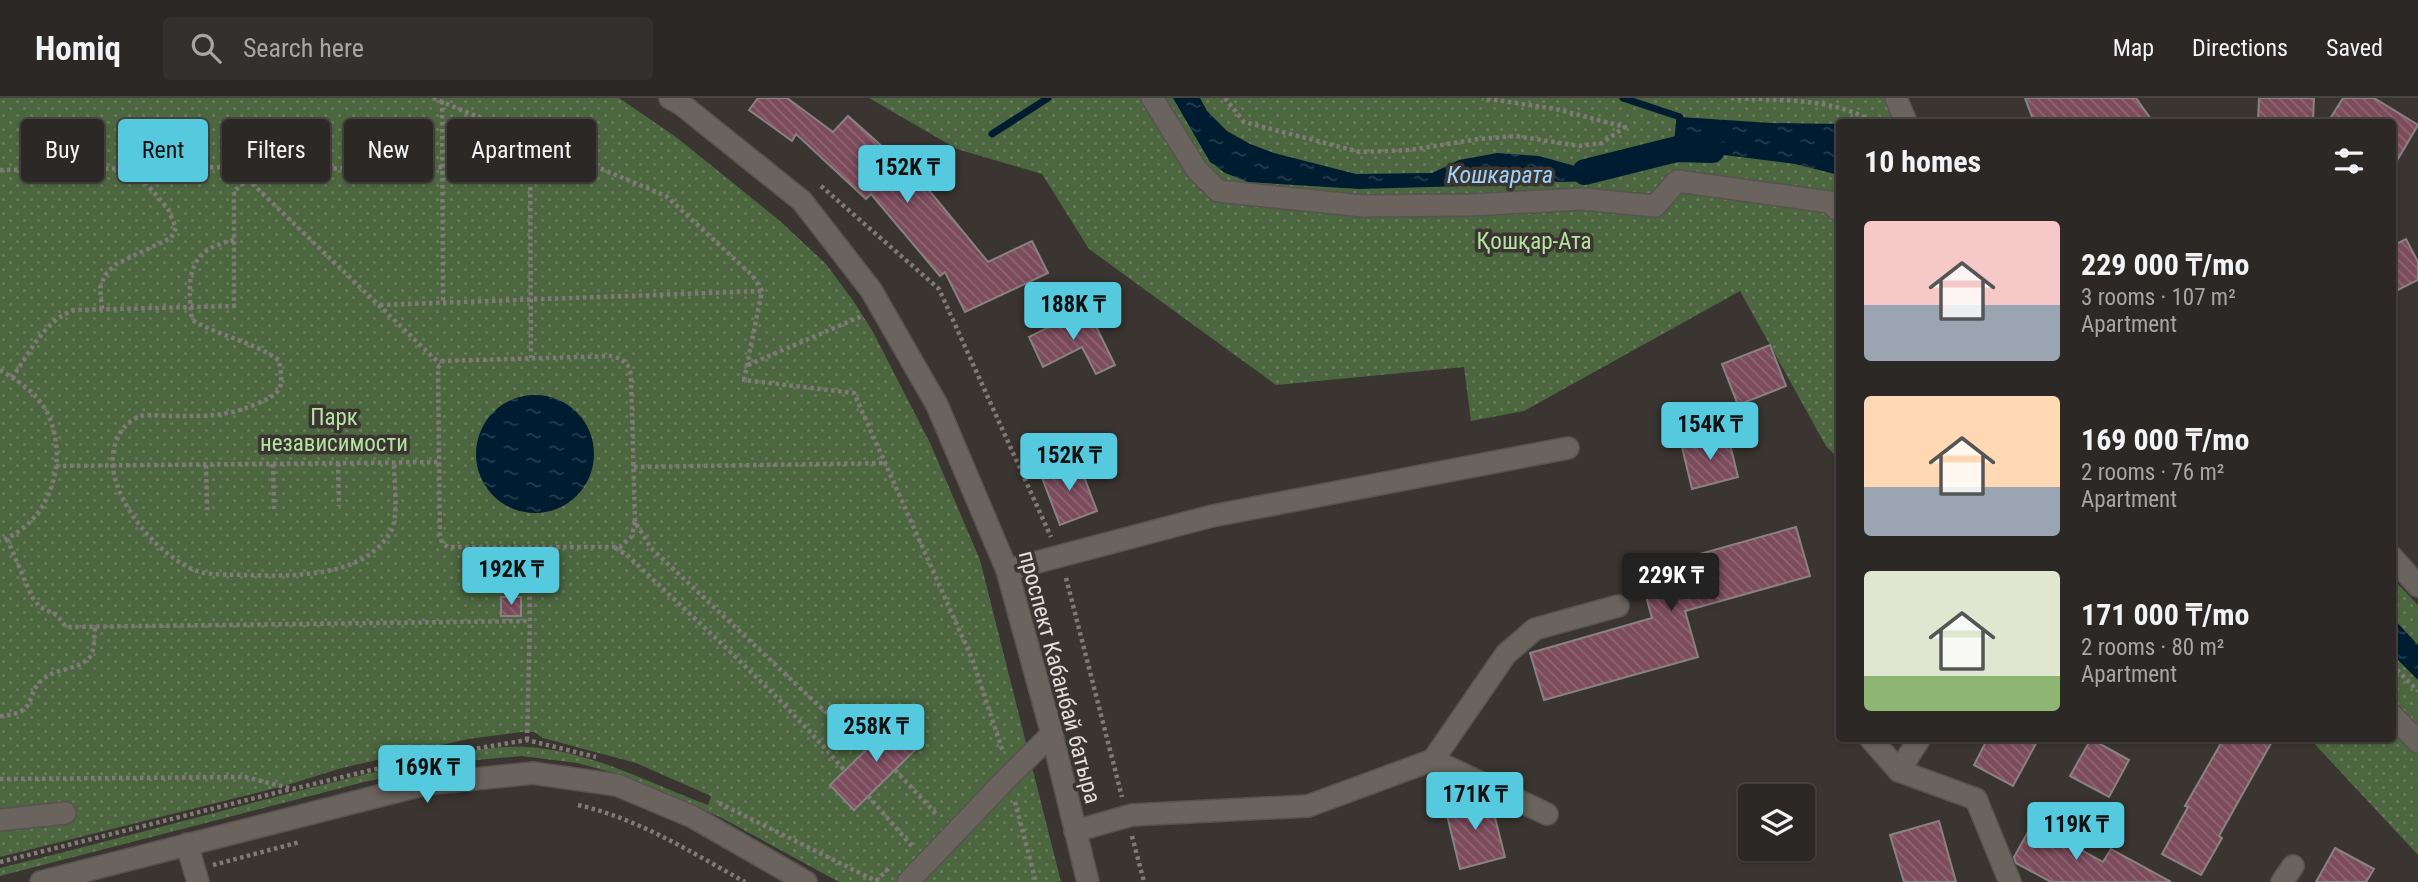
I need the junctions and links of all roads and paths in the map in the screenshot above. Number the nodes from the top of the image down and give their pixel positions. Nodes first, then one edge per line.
1 (433, 98) edge
2 (670, 98) edge
3 (1152, 98) edge
4 (1226, 98) edge
5 (1482, 98) edge
6 (1731, 98) edge
7 (1896, 98) edge
8 (442, 101) junction
9 (485, 119) edge
10 (1866, 119) edge
11 (1905, 119) edge
12 (596, 166) edge
13 (442, 167) junction
14 (447, 167) edge
15 (330, 168) edge
16 (118, 169) edge
17 (0, 170) edge
18 (145, 182) edge
19 (245, 182) edge
20 (250, 182) edge
21 (530, 182) edge
22 (1836, 208) edge
23 (234, 240) junction
24 (762, 291) junction
25 (530, 300) junction
26 (443, 304) junction
27 (379, 305) junction
28 (191, 307) junction
29 (881, 308) junction
30 (102, 309) junction
31 (531, 358) junction
32 (440, 364) junction
33 (747, 365) junction
34 (0, 370) edge
35 (12, 377) junction
36 (1568, 448) dead end
37 (440, 462) junction
38 (338, 463) junction
39 (394, 463) junction
40 (885, 463) junction
41 (273, 464) junction
42 (206, 465) junction
43 (112, 466) junction
44 (56, 467) junction
45 (633, 467) junction
46 (340, 506) dead end
47 (274, 509) dead end
48 (207, 510) dead end
49 (635, 522) junction
50 (7, 539) junction
51 (0, 541) edge
52 (529, 547) junction
53 (612, 547) junction
54 (2396, 561) edge
55 (1007, 570) junction
56 (2418, 586) edge
57 (1618, 606) dead end
58 (530, 621) junction
59 (95, 628) junction
60 (2396, 670) edge
61 (2418, 691) edge
62 (0, 716) edge
63 (2396, 719) edge
64 (1052, 734) junction
65 (1874, 742) edge
66 (1917, 742) edge
67 (2418, 742) edge
68 (870, 747) dead end
69 (1002, 747) dead end
70 (1433, 760) junction
71 (895, 770) dead end
72 (845, 771) dead end
73 (1899, 771) junction
74 (0, 779) edge
75 (293, 789) junction
76 (868, 796) dead end
77 (1014, 797) dead end
78 (568, 802) dead end
79 (65, 813) dead end
80 (1547, 814) dead end
81 (939, 816) dead end
82 (0, 820) edge
83 (1075, 831) junction
84 (301, 842) dead end
85 (187, 844) junction
86 (912, 846) dead end
87 (0, 862) edge
88 (197, 876) edge
89 (41, 882) edge
90 (745, 882) edge
91 (806, 882) edge
92 (908, 882) edge
93 (1036, 882) edge
94 (1088, 882) edge
95 (2010, 882) edge

1 - 8 path
2 - 29 street, проспект Кабанбай батыра
3 - 22 street
4 - 5 path
6 - 10 path
7 - 11 street
8 - 9 path
8 - 13 path
12 - 24 path
13 - 14 path
13 - 15 path
13 - 26 path
16 - 17 path
18 - 30 path
19 - 23 path
20 - 27 path
21 - 25 path
23 - 28 path
23 - 28 path
24 - 25 path
24 - 33 path
25 - 26 path
25 - 31 path
26 - 27 path
27 - 32 path
28 - 30 path
28 - 43 path
29 - 33 path
29 - 55 street, проспект Кабанбай батыра
30 - 35 path
31 - 32 path
31 - 45 path
32 - 37 path
33 - 40 path
34 - 35 path
35 - 44 path
36 - 55 street
37 - 39 path
37 - 52 path
38 - 39 path
38 - 41 path
38 - 46 path
39 - 43 path
40 - 45 path
40 - 69 path
41 - 42 path
41 - 47 path
42 - 43 path
42 - 48 path
43 - 44 path
44 - 50 path
45 - 49 path
49 - 53 path
49 - 68 path
50 - 51 path
50 - 59 path
52 - 53 path
52 - 58 path
53 - 72 path
54 - 56 street
55 - 64 street, проспект Кабанбай батыра
57 - 70 street
58 - 59 path
58 - 75 path
59 - 62 path
60 - 61 path
63 - 67 street
64 - 83 street, проспект Кабанбай батыра
64 - 92 street
65 - 73 street
66 - 73 street
70 - 80 street
70 - 83 street
71 - 81 path
73 - 95 street
74 - 75 path
75 - 87 path
76 - 86 path
77 - 93 path
78 - 90 path
79 - 82 street
83 - 94 street, проспект Кабанбай батыра
84 - 88 path
85 - 88 street
85 - 89 street
85 - 91 street

